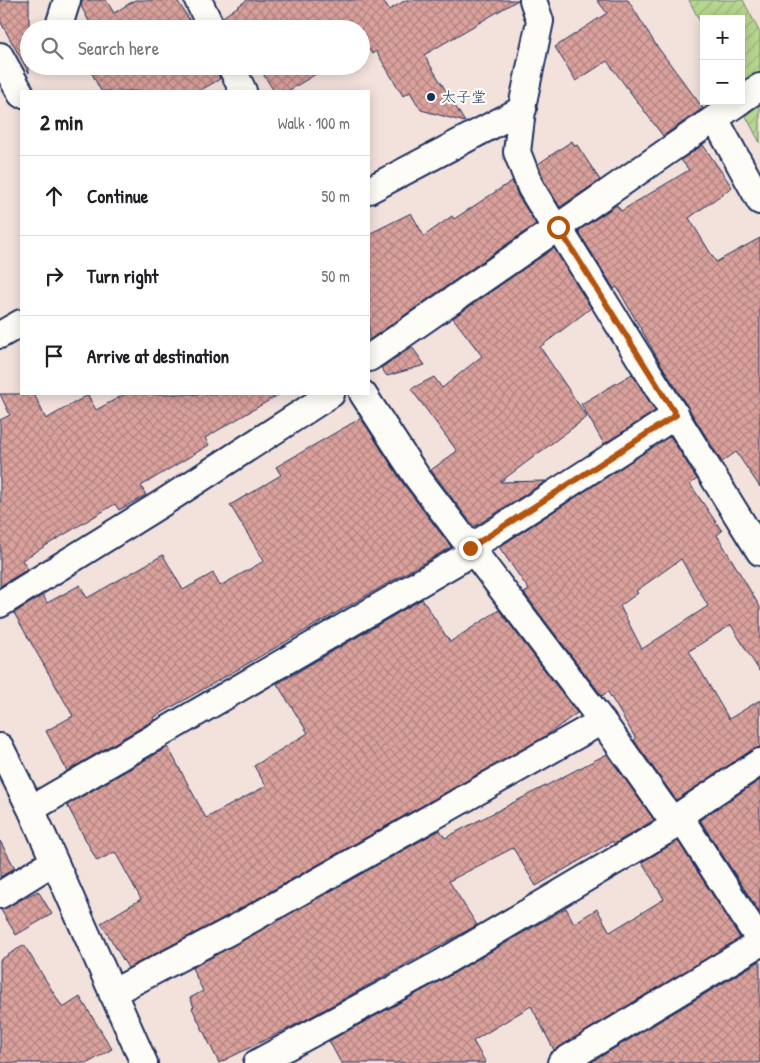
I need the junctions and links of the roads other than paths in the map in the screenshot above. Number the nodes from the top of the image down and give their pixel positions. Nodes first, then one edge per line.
1 (67, 0) edge
2 (198, 0) edge
3 (533, 0) edge
4 (61, 20) edge
5 (208, 20) edge
6 (0, 56) edge
7 (235, 75) edge
8 (760, 87) edge
9 (243, 90) edge
10 (20, 92) edge
11 (731, 108) edge
12 (522, 109) junction
13 (370, 189) edge
14 (760, 201) edge
15 (557, 228) junction
16 (20, 324) edge
17 (0, 335) edge
18 (370, 357) edge
19 (328, 395) edge
20 (364, 395) edge
21 (676, 415) junction
22 (472, 550) junction
23 (760, 552) edge
24 (0, 604) edge
25 (602, 721) junction
26 (0, 748) edge
27 (760, 762) edge
28 (31, 809) junction
29 (676, 821) junction
30 (52, 862) junction
31 (0, 895) edge
32 (760, 942) edge
33 (112, 993) junction
34 (144, 1063) edge
35 (257, 1063) edge
36 (561, 1063) edge

1 - 4 street
2 - 5 street
3 - 12 street
6 - 10 street
7 - 9 street
8 - 11 street
11 - 14 street
11 - 15 street
12 - 13 street
12 - 15 street
15 - 18 street
15 - 21 street
16 - 17 street
19 - 24 street
20 - 22 street
21 - 22 street
21 - 23 street
22 - 25 street
22 - 28 street
25 - 29 street
25 - 33 street
26 - 28 street
27 - 29 street
28 - 30 street
29 - 32 street
29 - 35 street
30 - 31 street
30 - 33 street
32 - 36 street
33 - 34 street

